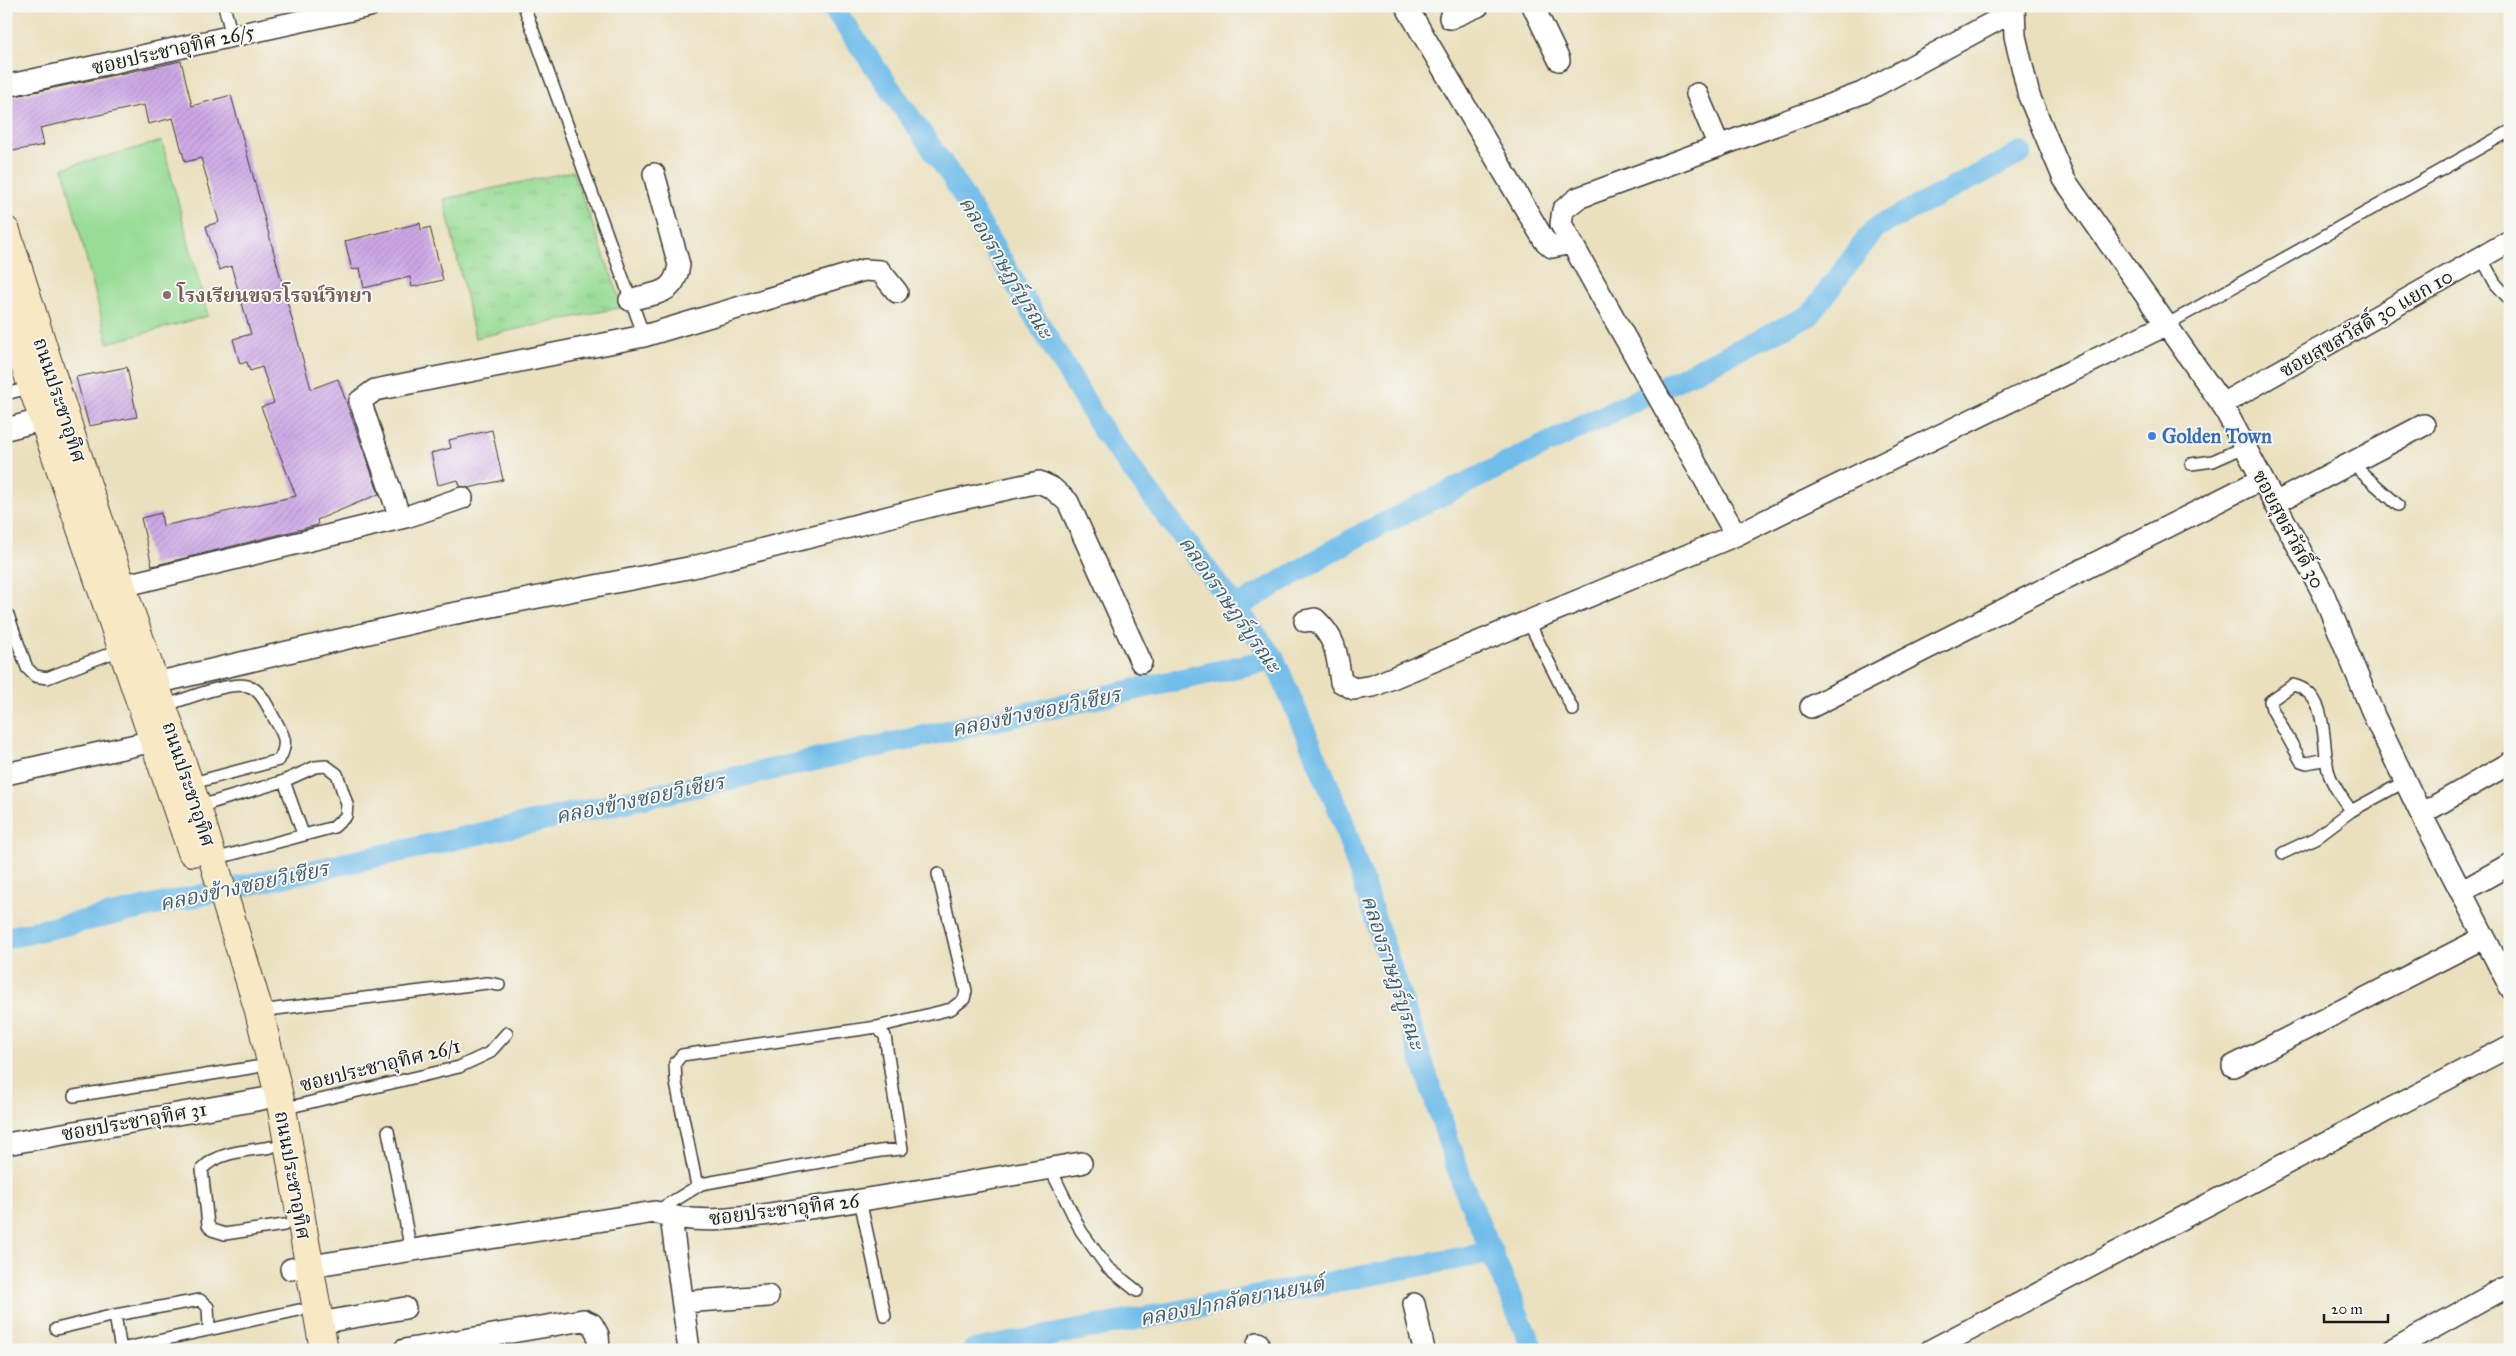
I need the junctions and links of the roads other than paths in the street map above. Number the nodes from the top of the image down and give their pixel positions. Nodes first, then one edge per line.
1 (224, 6) edge
2 (370, 6) edge
3 (524, 6) edge
4 (1406, 6) edge
5 (1478, 6) edge
6 (1533, 6) edge
7 (2014, 9) edge
8 (1450, 18) dead end
9 (232, 36) junction
10 (1559, 60) dead end
11 (6, 86) edge
12 (1697, 94) dead end
13 (2510, 131) edge
14 (1719, 146) junction
15 (654, 174) dead end
16 (6, 231) edge
17 (2510, 241) edge
18 (1572, 243) junction
19 (2481, 257) junction
20 (897, 292) dead end
21 (630, 300) junction
22 (2510, 300) edge
23 (6, 310) edge
24 (2166, 325) junction
25 (644, 336) junction
26 (11, 341) edge
27 (32, 387) junction
28 (6, 394) edge
29 (2222, 404) junction
30 (53, 417) junction
31 (2424, 425) dead end
32 (6, 429) edge
33 (2244, 447) junction
34 (2350, 463) junction
35 (2191, 464) dead end
36 (2262, 479) junction
37 (462, 498) dead end
38 (2275, 503) junction
39 (2398, 505) dead end
40 (400, 518) junction
41 (1736, 535) junction
42 (122, 586) junction
43 (8, 614) dead end
44 (1305, 622) dead end
45 (1528, 622) junction
46 (122, 649) junction
47 (1141, 662) dead end
48 (159, 694) junction
49 (1811, 707) dead end
50 (1573, 710) dead end
51 (164, 738) junction
52 (2327, 759) junction
53 (2510, 763) edge
54 (6, 774) edge
55 (284, 781) junction
56 (2406, 781) junction
57 (193, 796) junction
58 (2350, 811) junction
59 (2420, 814) junction
60 (303, 834) junction
61 (2283, 853) dead end
62 (2510, 864) edge
63 (212, 874) junction
64 (938, 874) dead end
65 (2461, 892) junction
66 (220, 909) junction
67 (2483, 938) junction
68 (499, 985) dead end
69 (2510, 987) edge
70 (259, 1011) junction
71 (877, 1027) junction
72 (507, 1033) dead end
73 (2510, 1046) edge
74 (2233, 1066) dead end
75 (256, 1067) junction
76 (74, 1096) dead end
77 (272, 1104) junction
78 (388, 1131) dead end
79 (6, 1144) edge
80 (271, 1147) junction
81 (1081, 1163) dead end
82 (1050, 1168) junction
83 (697, 1186) junction
84 (860, 1200) junction
85 (663, 1215) junction
86 (284, 1225) junction
87 (411, 1250) junction
88 (300, 1268) junction
89 (2510, 1285) edge
90 (1137, 1291) dead end
91 (768, 1296) dead end
92 (683, 1302) junction
93 (1414, 1304) dead end
94 (405, 1308) dead end
95 (115, 1315) junction
96 (886, 1316) dead end
97 (309, 1317) junction
98 (209, 1328) junction
99 (56, 1329) dead end
100 (121, 1349) edge
101 (305, 1350) edge
102 (324, 1350) edge
103 (404, 1350) edge
104 (599, 1350) edge
105 (689, 1350) edge
106 (1424, 1350) edge
107 (1931, 1350) edge
108 (2393, 1350) edge

1 - 9 lane
2 - 9 street, ซอยประชาอุทิศ 26/5
3 - 21 lane
4 - 18 street
5 - 8 street
6 - 10 street
7 - 14 street
7 - 24 street, ซอยสุขสวัสดิ์ 30
9 - 11 street, ซอยประชาอุทิศ 26/5
12 - 14 street
13 - 24 lane
14 - 18 street
15 - 21 street
16 - 30 main road, ถนนประชาอุทิศ
17 - 19 street, ซอยสุขสวัสดิ์ 30 แยก 10
18 - 41 street
19 - 22 lane
19 - 29 street, ซอยสุขสวัสดิ์ 30 แยก 10
20 - 25 street
21 - 25 lane
23 - 26 main road, ถนนประชาอุทิศ
24 - 29 street, ซอยสุขสวัสดิ์ 30
24 - 41 street
25 - 40 street
26 - 27 main road, ถนนประชาอุทิศ
27 - 28 lane
27 - 30 main road, ถนนประชาอุทิศ
29 - 33 street, ซอยสุขสวัสดิ์ 30
30 - 32 street
30 - 42 main road, ถนนประชาอุทิศ
30 - 46 main road, ถนนประชาอุทิศ
31 - 34 street
33 - 35 lane
33 - 36 street, ซอยสุขสวัสดิ์ 30
34 - 38 street
34 - 39 lane
36 - 38 street, ซอยสุขสวัสดิ์ 30
36 - 49 street
37 - 40 street
38 - 56 street, ซอยสุขสวัสดิ์ 30
40 - 42 street
41 - 45 street
42 - 48 main road, ถนนประชาอุทิศ
43 - 46 lane
44 - 45 street
45 - 50 lane
46 - 51 main road, ถนนประชาอุทิศ
47 - 48 street
48 - 51 main road, ถนนประชาอุทิศ
48 - 57 lane
51 - 54 street
51 - 57 main road, ถนนประชาอุทิศ
51 - 63 main road, ถนนประชาอุทิศ
52 - 52 lane
52 - 58 lane
53 - 59 street
55 - 57 lane
55 - 60 lane
55 - 60 lane
56 - 58 lane
56 - 59 street, ซอยสุขสวัสดิ์ 30
57 - 63 main road, ถนนประชาอุทิศ
58 - 61 lane
59 - 65 street, ซอยสุขสวัสดิ์ 30
60 - 63 lane
62 - 65 street
63 - 66 main road, ถนนประชาอุทิศ
64 - 71 lane
65 - 67 street, ซอยสุขสวัสดิ์ 30
66 - 70 main road, ถนนประชาอุทิศ
66 - 75 main road, ถนนประชาอุทิศ
67 - 69 street, ซอยสุขสวัสดิ์ 30
67 - 74 street
68 - 70 lane
70 - 77 main road, ถนนประชาอุทิศ
71 - 83 lane
71 - 83 lane
72 - 77 lane, ซอยประชาอุทิศ 26/1
73 - 107 street
75 - 76 lane
75 - 77 main road, ถนนประชาอุทิศ
77 - 79 street, ซอยประชาอุทิศ 31
77 - 80 main road, ถนนประชาอุทิศ
77 - 88 main road, ถนนประชาอุทิศ
78 - 87 lane
80 - 86 main road, ถนนประชาอุทิศ
80 - 86 lane
81 - 82 street, ซอยประชาอุทิศ 26
82 - 84 street, ซอยประชาอุทิศ 26
82 - 90 lane
83 - 85 lane
84 - 85 street, ซอยประชาอุทิศ 26
84 - 96 lane
85 - 87 street, ซอยประชาอุทิศ 26
85 - 92 street
86 - 88 main road, ถนนประชาอุทิศ
87 - 88 street, ซอยประชาอุทิศ 26
88 - 97 main road, ถนนประชาอุทิศ
89 - 108 street
91 - 92 street
92 - 105 street
93 - 106 street
94 - 97 street
95 - 98 lane
95 - 99 lane
95 - 100 lane
97 - 98 lane
97 - 101 main road, ถนนประชาอุทิศ
97 - 102 main road, ถนนประชาอุทิศ
98 - 100 lane
103 - 104 street

